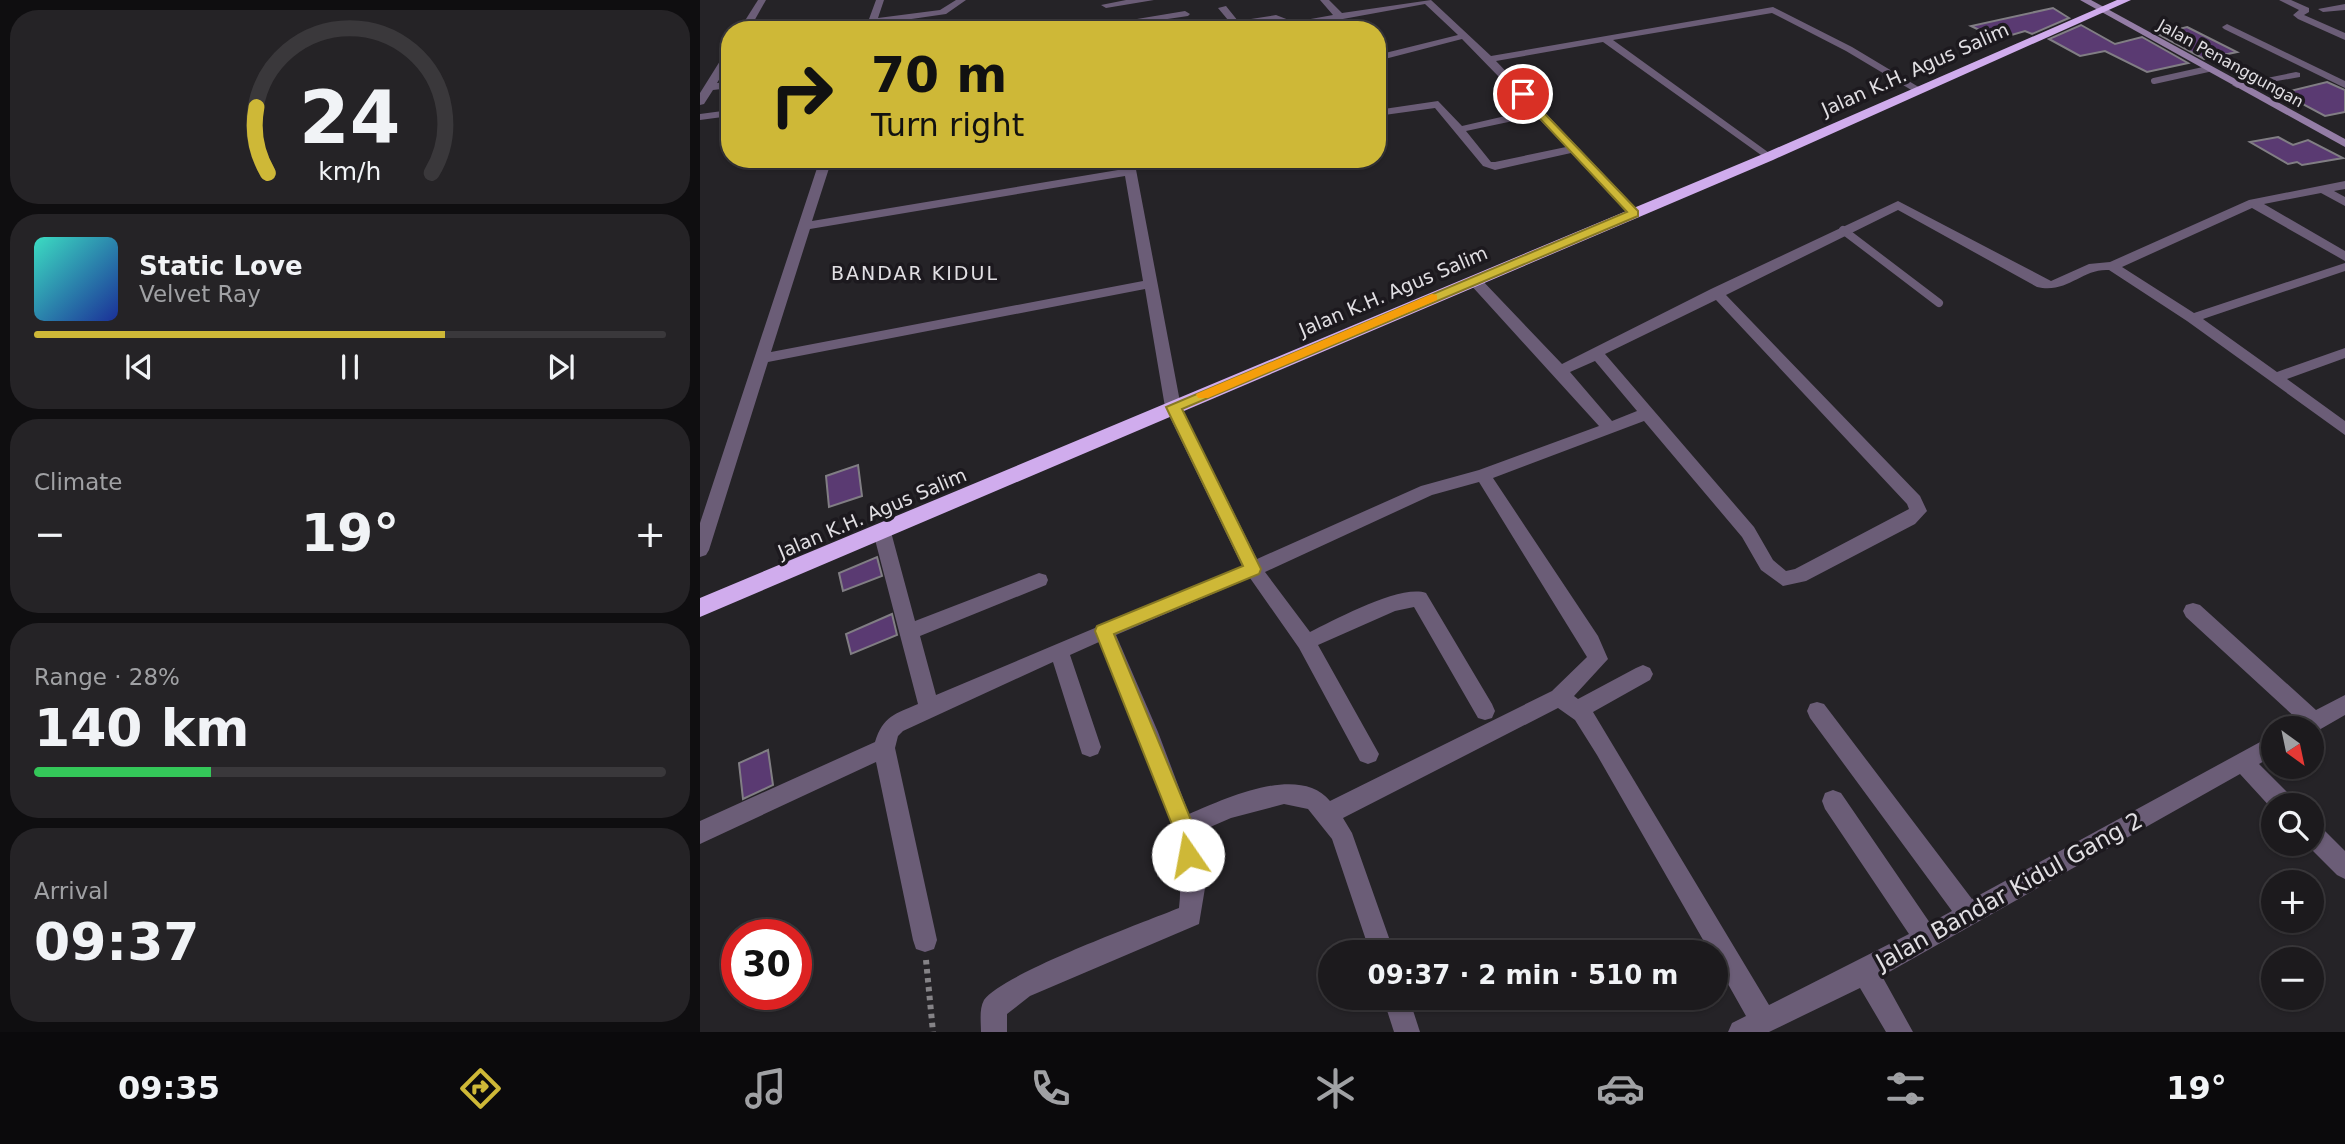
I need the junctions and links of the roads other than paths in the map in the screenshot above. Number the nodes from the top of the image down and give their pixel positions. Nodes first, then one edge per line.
1 (762, 0) edge
2 (880, 0) edge
3 (961, 0) edge
4 (1150, 0) edge
5 (1324, 0) edge
6 (2084, 0) edge
7 (2126, 0) edge
8 (2283, 0) edge
9 (1427, 1) edge
10 (1106, 3) edge
11 (2344, 7) edge
12 (1223, 8) dead end
13 (2323, 9) dead end
14 (2102, 10) junction
15 (1185, 14) dead end
16 (1340, 17) junction
17 (749, 21) edge
18 (874, 21) edge
19 (897, 21) edge
20 (1106, 21) edge
21 (1142, 21) edge
22 (1234, 21) edge
23 (1256, 21) edge
24 (1282, 21) edge
25 (1322, 21) edge
26 (2227, 27) dead end
27 (1464, 37) junction
28 (2345, 37) edge
29 (1605, 39) junction
30 (1386, 56) edge
31 (1489, 59) junction
32 (721, 68) edge
33 (2208, 69) junction
34 (2296, 75) dead end
35 (2154, 80) dead end
36 (2237, 85) junction
37 (2345, 85) edge
38 (721, 86) edge
39 (709, 88) junction
40 (1917, 89) junction
41 (700, 102) edge
42 (1386, 111) edge
43 (1539, 112) junction
44 (721, 114) edge
45 (700, 117) edge
46 (1458, 130) junction
47 (2345, 144) edge
48 (1574, 149) junction
49 (1768, 157) junction
50 (823, 168) edge
51 (1105, 168) edge
52 (1132, 168) edge
53 (2345, 185) edge
54 (2322, 189) junction
55 (2345, 202) edge
56 (2253, 203) junction
57 (1634, 213) junction
58 (803, 226) junction
59 (1843, 230) junction
60 (2345, 257) edge
61 (2112, 266) junction
62 (2345, 267) edge
63 (1474, 280) junction
64 (1150, 284) junction
65 (1716, 292) junction
66 (1939, 303) dead end
67 (2192, 318) junction
68 (2345, 353) edge
69 (1596, 355) junction
70 (763, 358) junction
71 (1560, 371) junction
72 (2276, 378) junction
73 (1174, 407) junction
74 (1646, 414) junction
75 (1609, 427) junction
76 (2345, 429) edge
77 (1483, 475) junction
78 (882, 531) junction
79 (700, 550) edge
80 (1253, 569) junction
81 (1039, 580) dead end
82 (700, 608) edge
83 (2193, 611) dead end
84 (1104, 631) junction
85 (909, 632) junction
86 (1306, 642) junction
87 (1059, 650) junction
88 (1643, 674) dead end
89 (1559, 697) junction
90 (2345, 704) edge
91 (929, 708) junction
92 (1485, 711) dead end
93 (1817, 711) dead end
94 (1582, 713) junction
95 (2300, 716) edge
96 (2324, 716) edge
97 (1090, 747) dead end
98 (884, 748) junction
99 (2261, 752) edge
100 (1368, 754) dead end
101 (2243, 762) junction
102 (2273, 793) edge
103 (1833, 801) dead end
104 (1326, 815) junction
105 (1184, 827) junction
106 (700, 833) edge
107 (2324, 846) edge
108 (2345, 867) edge
109 (1968, 913) junction
110 (1925, 937) junction
111 (925, 940) road end
112 (1378, 940) edge
113 (1865, 972) junction
114 (1400, 1010) edge
115 (1763, 1020) junction
116 (994, 1032) edge
117 (1406, 1032) edge
118 (1741, 1032) edge
119 (1900, 1032) edge

1 - 17 street
2 - 18 street
3 - 19 street
4 - 10 street
5 - 16 street
6 - 14 main road, Jalan Penanggungan
7 - 14 highway, Jalan K.H. Agus Salim
8 - 28 street
9 - 16 street
9 - 27 street
10 - 20 street
11 - 13 street
12 - 22 street
14 - 33 main road, Jalan Penanggungan
14 - 40 highway, Jalan K.H. Agus Salim
15 - 21 street
16 - 25 street
23 - 24 street
26 - 37 street
27 - 30 street
27 - 31 street
29 - 31 street
29 - 40 street
29 - 49 street
31 - 43 street
32 - 39 street
33 - 35 lane
33 - 36 main road, Jalan Penanggungan
34 - 36 street
36 - 47 main road, Jalan Penanggungan
38 - 39 street
39 - 41 street
40 - 49 highway, Jalan K.H. Agus Salim
42 - 46 street
43 - 46 street
43 - 48 street
44 - 45 street
46 - 48 street
48 - 57 street
49 - 57 highway, Jalan K.H. Agus Salim
50 - 58 street
51 - 58 street
52 - 64 street
53 - 54 street
54 - 55 street
54 - 56 street
56 - 60 street
56 - 61 street
57 - 63 highway, Jalan K.H. Agus Salim
58 - 70 street
59 - 61 street
59 - 65 street
59 - 66 lane
61 - 67 street
62 - 67 street
63 - 71 street
63 - 73 highway, Jalan K.H. Agus Salim
64 - 70 street
64 - 73 street
65 - 69 street
65 - 74 street
67 - 72 street
68 - 72 street
69 - 71 street
69 - 74 street
70 - 79 street
71 - 75 street
72 - 76 street
73 - 78 highway, Jalan K.H. Agus Salim
73 - 80 street
74 - 75 street
75 - 77 street
77 - 80 street
77 - 89 street
78 - 82 highway, Jalan K.H. Agus Salim
78 - 85 street
80 - 84 street
80 - 86 street
81 - 85 street
83 - 95 street
84 - 87 street
84 - 105 street
85 - 91 street
86 - 92 street
86 - 100 street
87 - 91 street
87 - 97 street
88 - 94 street
89 - 94 street
89 - 104 street
90 - 96 street
91 - 98 street
93 - 109 street
94 - 115 street
98 - 106 street
98 - 111 street
99 - 101 street, Jalan Bandar Kidul Gang 2
101 - 102 street
101 - 109 street, Jalan Bandar Kidul Gang 2
103 - 110 street
104 - 105 street
104 - 112 street
105 - 116 street
107 - 108 street
109 - 110 street, Jalan Bandar Kidul Gang 2
110 - 113 street, Jalan Bandar Kidul Gang 2
113 - 115 street, Jalan Bandar Kidul Gang 2
113 - 119 street
114 - 117 street
115 - 118 street, Jalan Bandar Kidul Gang 2

